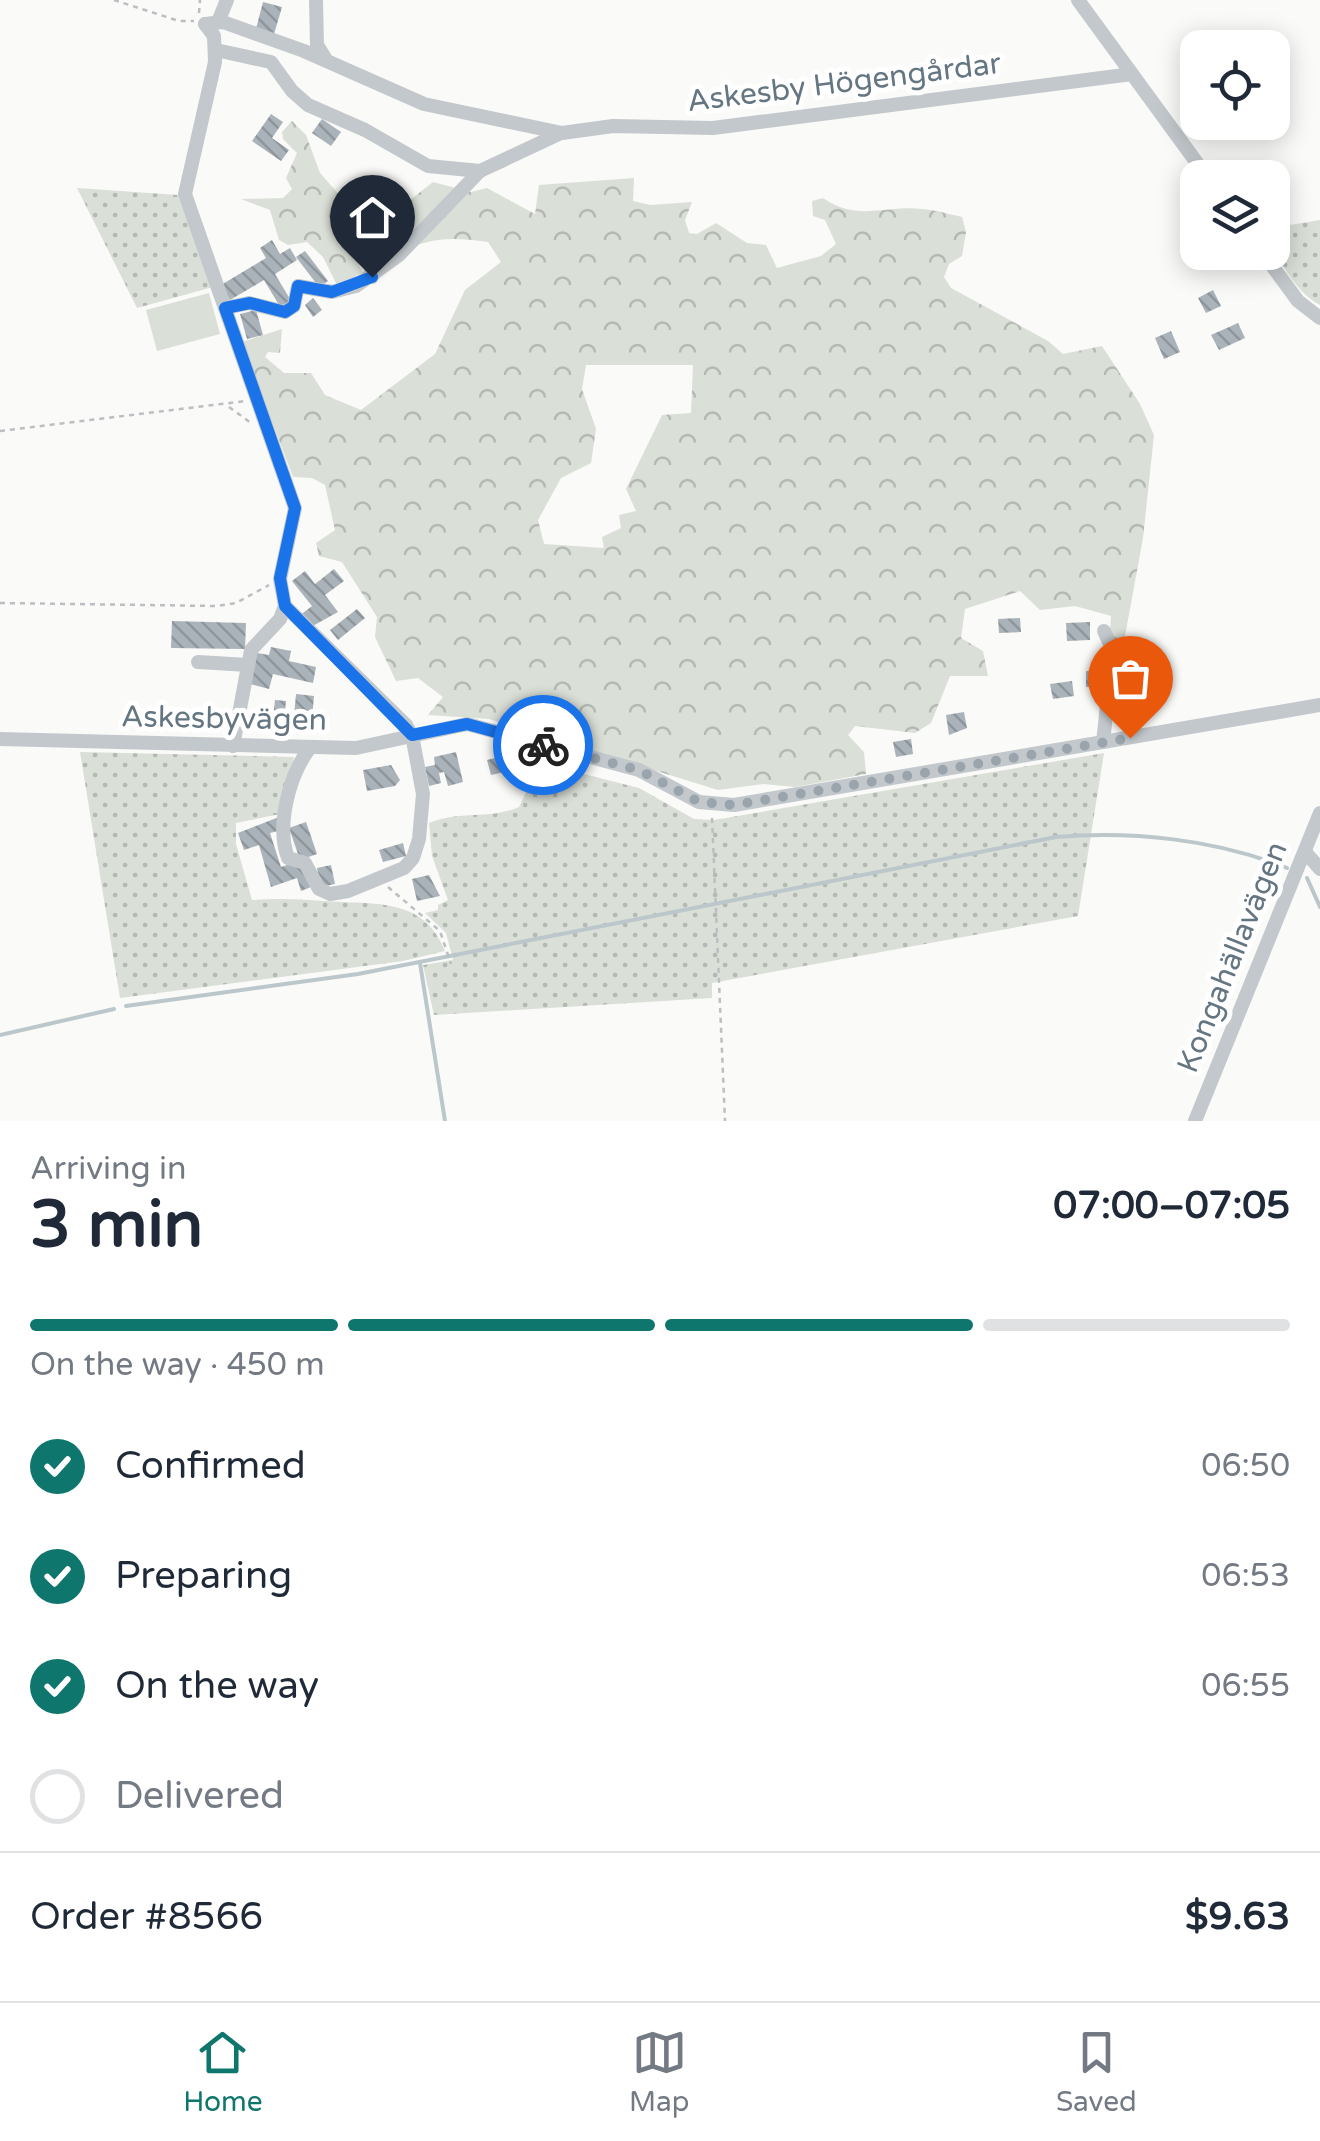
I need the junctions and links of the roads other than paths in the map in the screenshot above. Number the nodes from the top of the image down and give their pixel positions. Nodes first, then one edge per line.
1 (228, 0) edge
2 (316, 0) edge
3 (1078, 0) edge
4 (212, 23) junction
5 (216, 50) junction
6 (325, 59) junction
7 (1132, 74) junction
8 (562, 133) junction
9 (1195, 160) edge
10 (480, 172) junction
11 (369, 245) dead end
12 (1275, 270) edge
13 (372, 277) junction
14 (225, 308) junction
15 (1320, 318) edge
16 (285, 606) junction
17 (1104, 631) dead end
18 (198, 662) dead end
19 (248, 665) junction
20 (1320, 705) edge
21 (412, 735) junction
22 (0, 739) edge
23 (1103, 742) junction
24 (233, 746) junction
25 (309, 749) junction
26 (1320, 814) edge
27 (1306, 853) junction
28 (1320, 869) edge
29 (1195, 1121) edge

1 - 4 street
2 - 6 street
3 - 7 street
4 - 5 street
4 - 6 street, Askesby Högengårdar
5 - 10 street
5 - 14 street
6 - 8 street, Askesby Högengårdar
7 - 8 street, Askesby Högengårdar
7 - 9 street
8 - 10 street, Askesby Högengårdar
10 - 13 street, Askesby Högengårdar
11 - 13 street
12 - 15 street
13 - 14 street, Askesby Högengårdar
14 - 16 street
16 - 19 street
16 - 21 street
17 - 23 street
18 - 19 street
19 - 24 street
20 - 23 street
21 - 23 street, Askesbyvägen
21 - 25 street, Askesbyvägen
21 - 25 street
22 - 24 street, Askesbyvägen
24 - 25 street, Askesbyvägen
26 - 27 street, Kongahällavägen
27 - 28 street
27 - 29 street, Kongahällavägen

